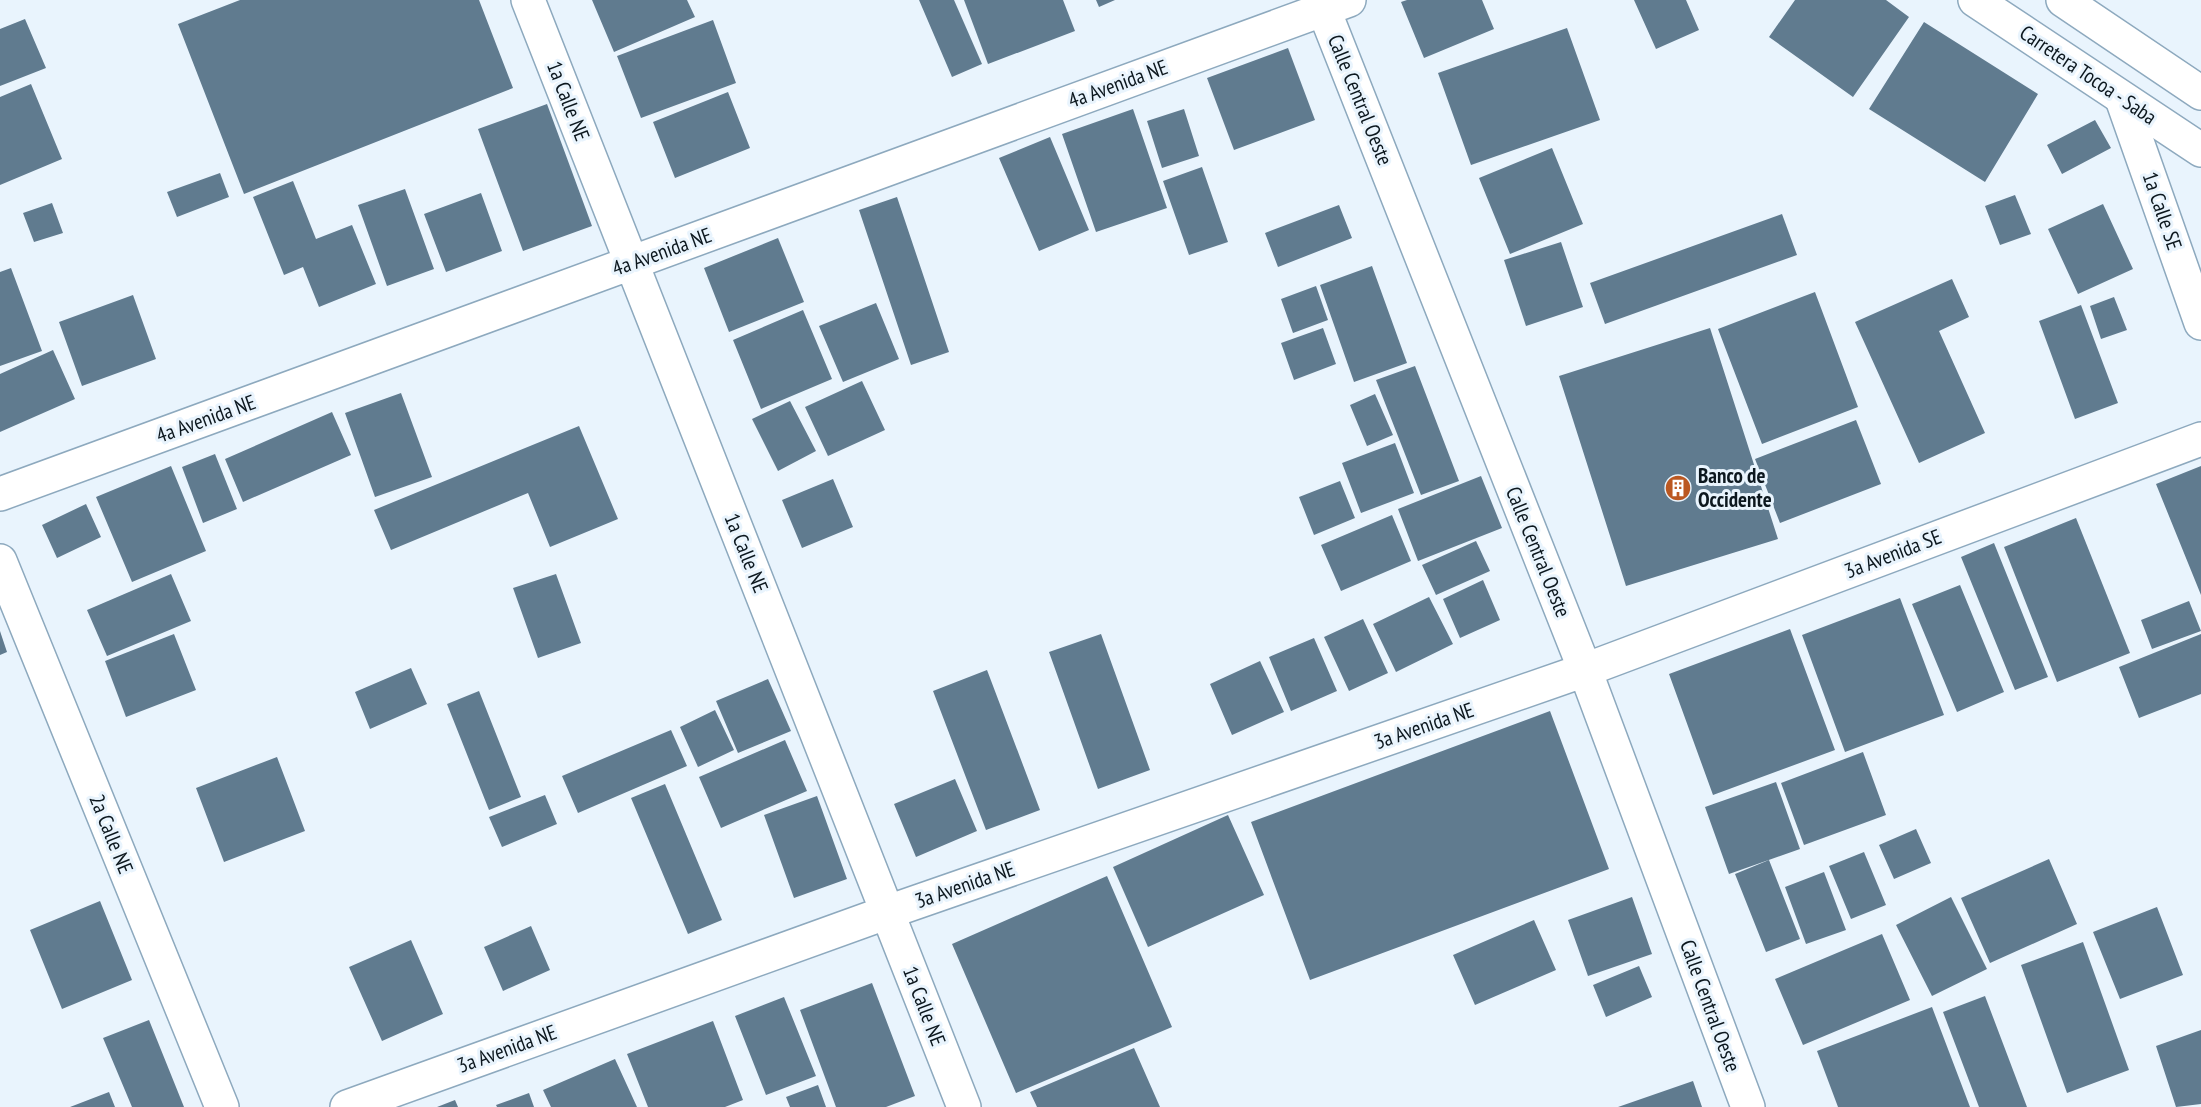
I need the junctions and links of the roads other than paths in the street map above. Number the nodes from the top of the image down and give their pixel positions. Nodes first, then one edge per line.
1 (528, 0) edge
2 (1975, 0) edge
3 (2063, 0) edge
4 (2096, 0) edge
5 (1331, 3) edge
6 (2109, 32) junction
7 (2201, 93) edge
8 (2122, 99) junction
9 (2201, 150) edge
10 (631, 263) junction
11 (2201, 323) edge
12 (2201, 439) edge
13 (0, 494) edge
14 (0, 561) edge
15 (1585, 670) junction
16 (888, 912) junction
17 (222, 1107) edge
18 (347, 1107) edge
19 (964, 1107) edge
20 (1748, 1107) edge

1 - 10 street, 1a Calle NE
2 - 8 street, Carretera Tocoa - Saba
3 - 6 street
4 - 6 street
5 - 10 street, 4a Avenida NE
5 - 15 street, Calle Central Oeste
6 - 7 street
8 - 9 street, Carretera Tocoa - Saba
8 - 11 street, 1a Calle SE
10 - 13 street, 4a Avenida NE
10 - 16 street, 1a Calle NE
12 - 15 street, 3a Avenida SE
14 - 17 street, 2a Calle NE
15 - 16 street, 3a Avenida NE
15 - 20 street, Calle Central Oeste
16 - 18 street, 3a Avenida NE
16 - 19 street, 1a Calle NE

